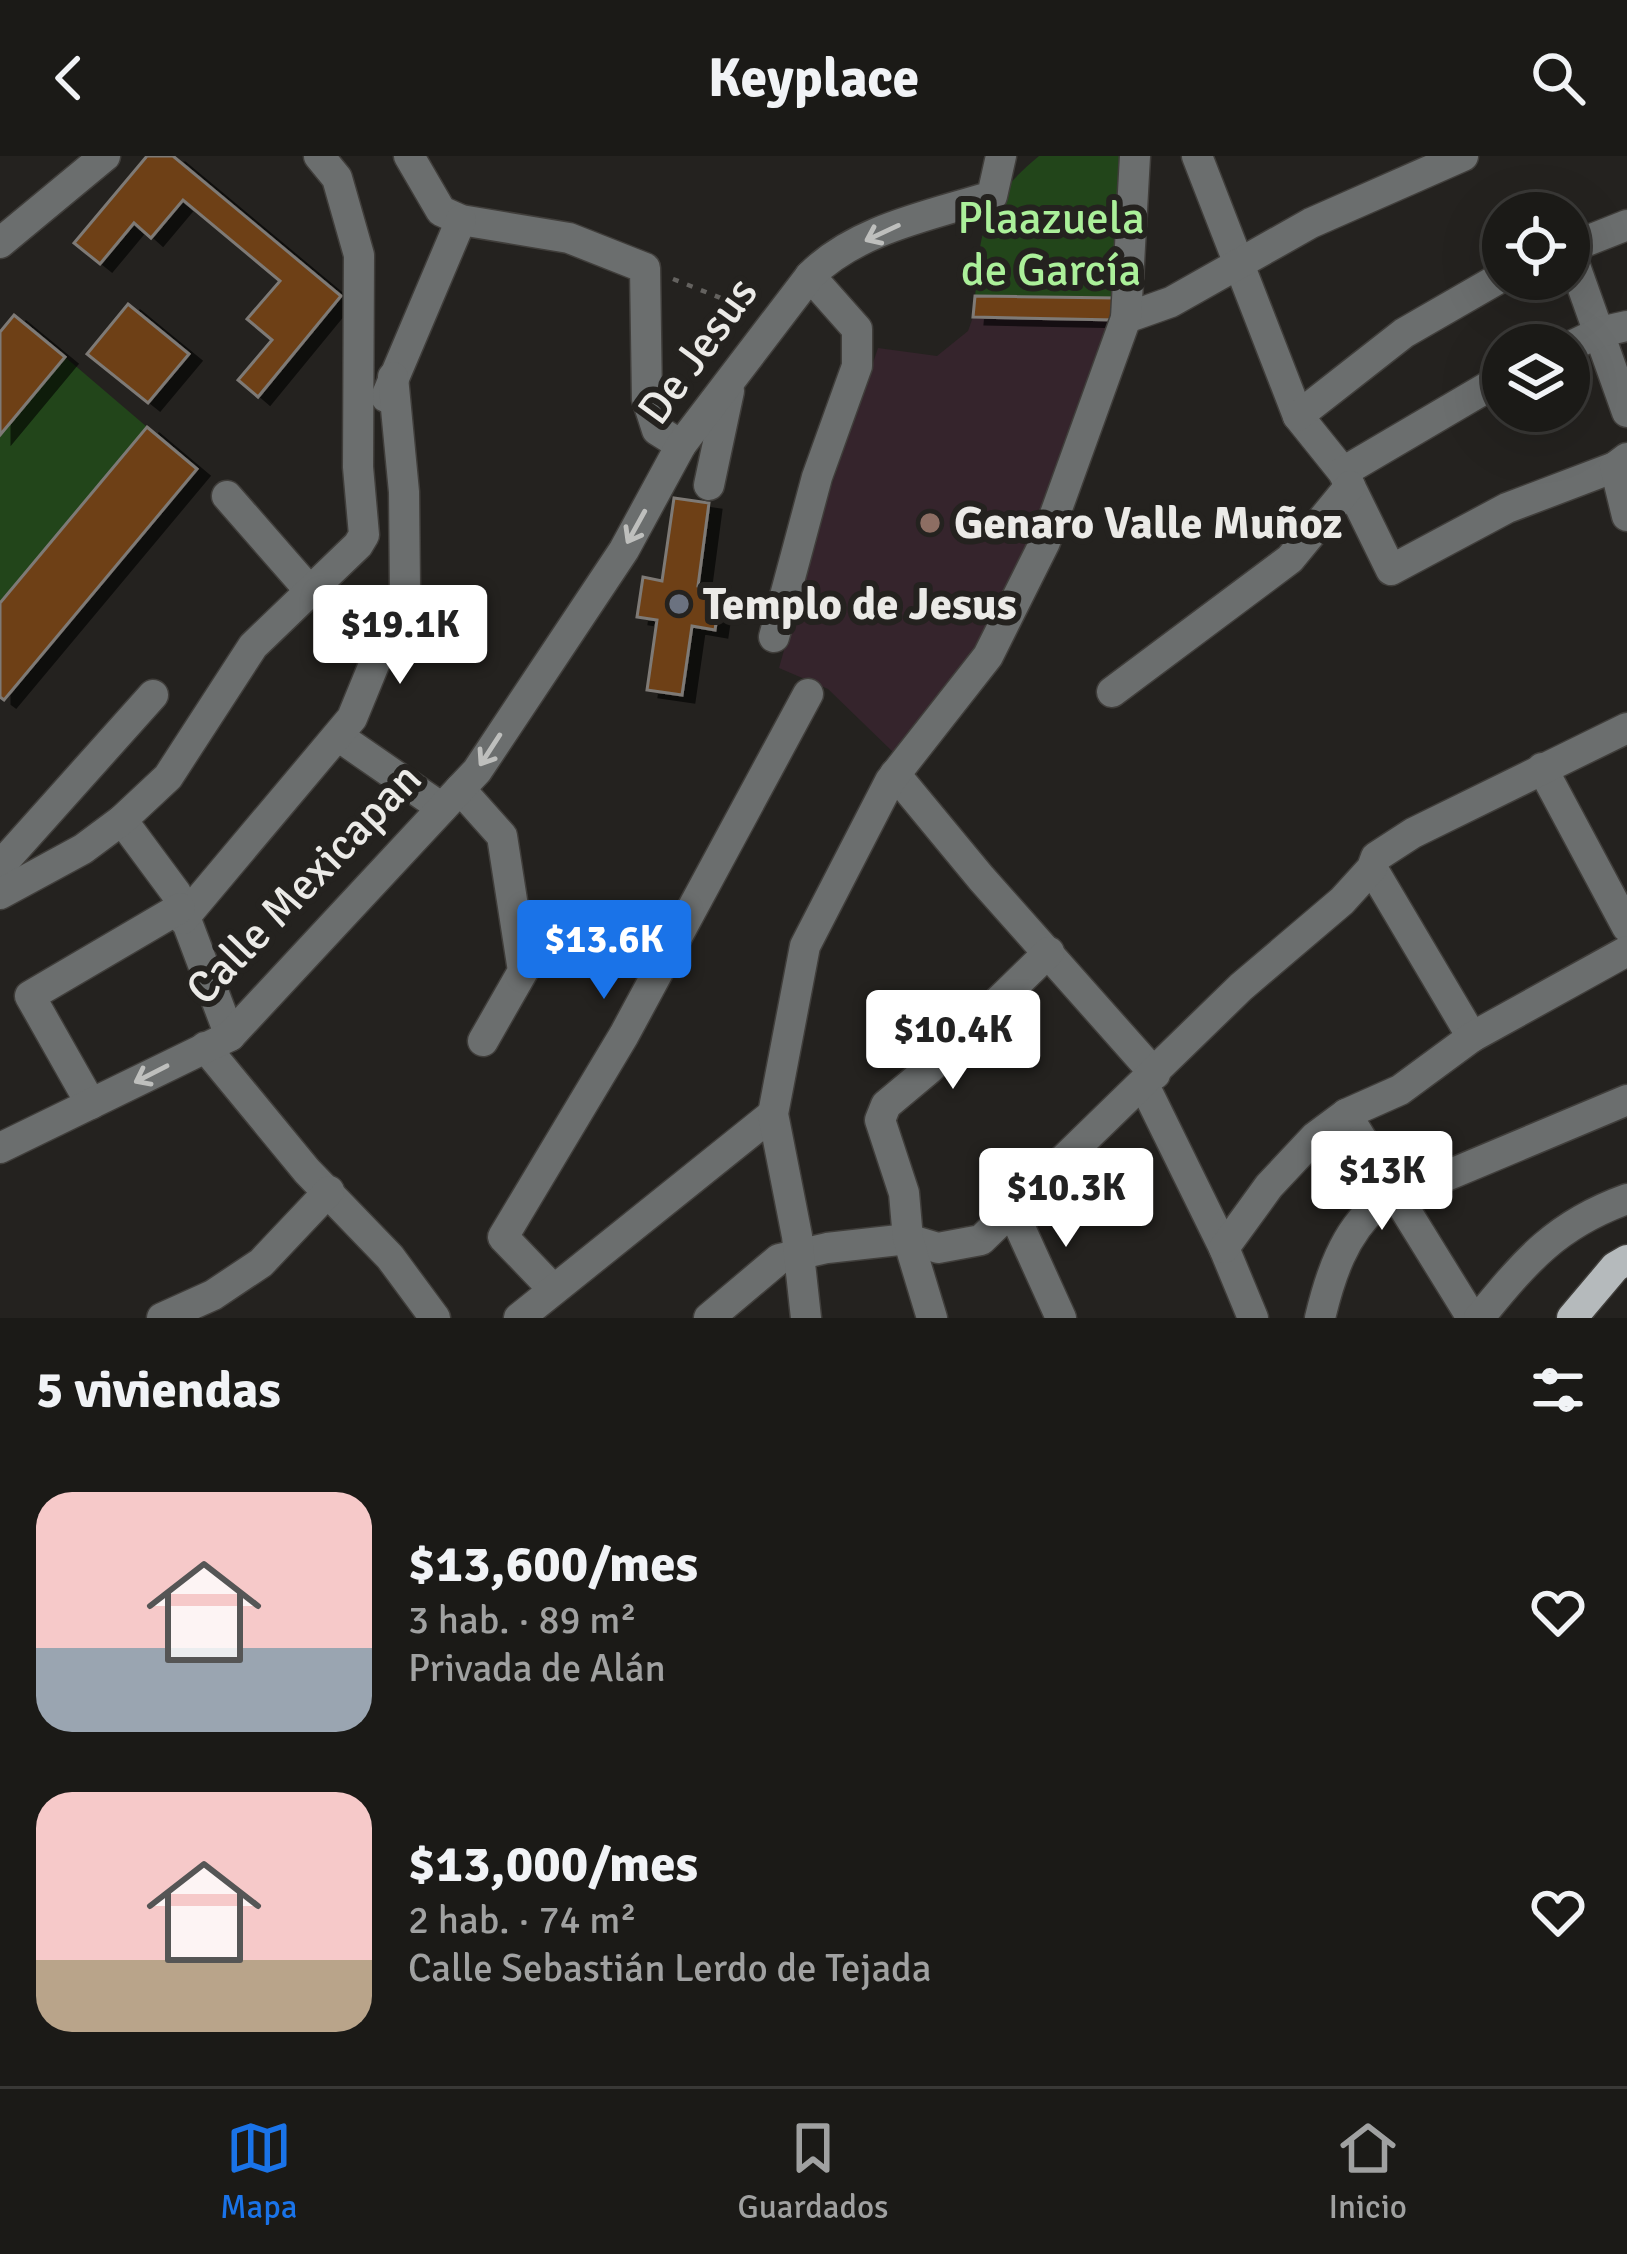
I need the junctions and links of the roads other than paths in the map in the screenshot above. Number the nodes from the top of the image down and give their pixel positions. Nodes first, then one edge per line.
1 (105, 156) edge
2 (319, 156) edge
3 (409, 156) edge
4 (1001, 156) edge
5 (1135, 156) edge
6 (1197, 156) edge
7 (1463, 156) edge
8 (460, 220) junction
9 (1627, 225) edge
10 (1590, 240) edge
11 (0, 242) edge
12 (1239, 267) junction
13 (810, 276) junction
14 (1590, 287) edge
15 (1482, 288) edge
16 (1126, 318) junction
17 (1613, 329) edge
18 (393, 377) junction
19 (732, 381) junction
20 (1482, 392) edge
21 (1627, 412) edge
22 (1298, 416) junction
23 (681, 445) junction
24 (1621, 462) edge
25 (358, 467) junction
26 (1347, 479) junction
27 (709, 484) dead end
28 (227, 496) dead end
29 (1627, 516) edge
30 (310, 591) junction
31 (775, 638) dead end
32 (554, 653) joint
33 (1112, 692) dead end
34 (808, 694) dead end
35 (152, 695) dead end
36 (1627, 728) edge
37 (338, 736) junction
38 (1542, 768) junction
39 (896, 774) junction
40 (451, 799) junction
41 (122, 820) junction
42 (0, 866) edge
43 (1372, 868) junction
44 (0, 894) edge
45 (182, 914) junction
46 (1627, 927) edge
47 (1627, 951) edge
48 (1049, 952) junction
49 (1472, 1036) junction
50 (218, 1041) junction
51 (483, 1041) dead end
52 (1149, 1078) junction
53 (1627, 1100) edge
54 (91, 1104) junction
55 (773, 1114) junction
56 (1346, 1114) junction
57 (0, 1148) edge
58 (329, 1191) junction
59 (1627, 1198) edge
60 (1387, 1200) junction
61 (1012, 1210) junction
62 (908, 1239) junction
63 (1224, 1248) junction
64 (798, 1256) junction
65 (1627, 1261) edge
66 (553, 1289) junction
67 (431, 1317) edge
68 (162, 1318) edge
69 (519, 1318) edge
70 (709, 1318) edge
71 (806, 1318) edge
72 (932, 1318) edge
73 (1061, 1318) edge
74 (1253, 1318) edge
75 (1320, 1318) edge
76 (1475, 1318) edge
77 (1572, 1318) edge

1 - 11 street
2 - 25 street
3 - 8 street
4 -> 13 street, De Jesus
5 - 16 street
6 - 12 street
7 - 12 street
8 - 18 street
8 - 23 street
9 - 10 street
12 - 16 street
12 - 22 street
13 - 19 street, De Jesus
13 - 31 street
14 - 17 street
15 - 22 street
16 - 39 street
17 - 21 street
18 - 25 street
18 - 37 street
19 - 23 street, De Jesus
19 - 27 street
20 - 26 street
22 - 26 street
23 -> 32 street, De Jesus
24 - 26 street
24 - 29 street
25 - 30 street
26 - 33 street
28 - 30 street
30 - 41 street
32 -> 40 street, Calle Mexicapan
34 - 66 street
35 - 42 street
36 - 38 street
37 - 40 street
37 - 45 street
38 - 43 street
38 - 46 street
39 - 48 street
39 - 55 street
40 - 50 street, Calle Mexicapan
40 - 51 street
41 - 44 street
41 - 45 street
43 - 49 street
43 - 52 street
45 - 50 street
45 - 54 street
47 - 49 street
48 - 52 street
48 - 62 street
49 - 56 street
50 -> 54 street, Calle Mexicapan
50 - 58 street
52 - 61 street
52 - 63 street
53 - 60 street
54 - 57 street, Calle Mexicapan
55 - 64 street
55 - 66 street
56 - 60 street
56 - 63 street
58 - 67 street
58 - 68 street
59 - 76 street
60 - 75 street
60 - 76 street
61 - 62 street
61 - 73 street
62 - 64 street
62 - 72 street
63 - 74 street
64 - 70 street
64 - 71 street
65 - 77 main road
66 - 69 street

